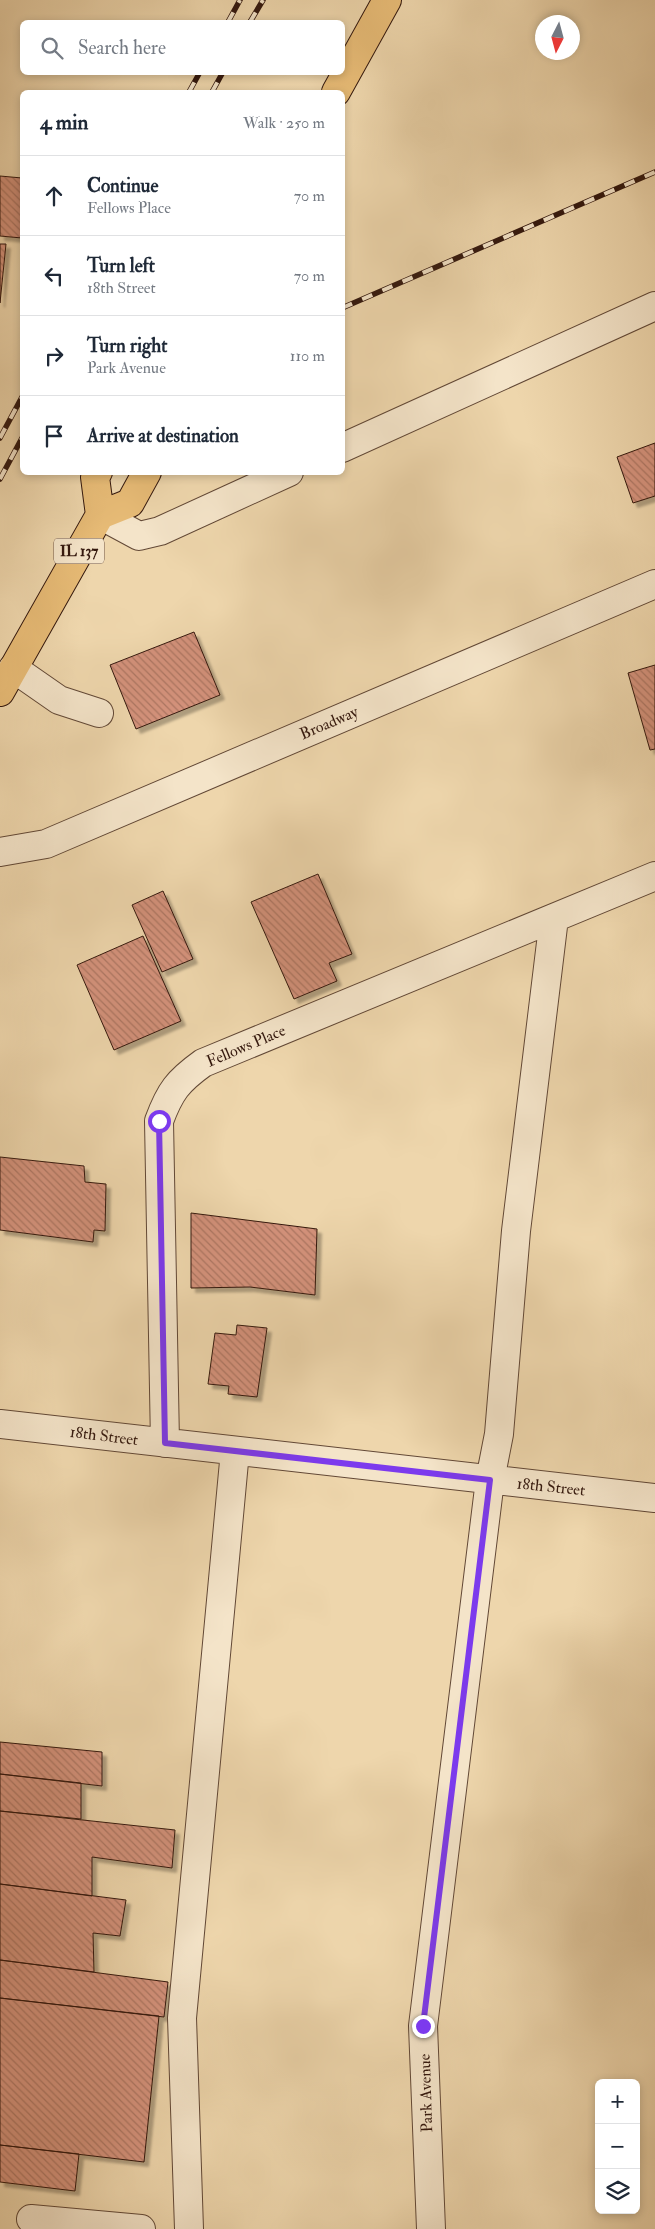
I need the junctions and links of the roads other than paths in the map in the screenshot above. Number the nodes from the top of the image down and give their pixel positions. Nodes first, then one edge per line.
1 (387, 0) edge
2 (337, 90) edge
3 (655, 306) edge
4 (345, 447) edge
5 (96, 475) edge
6 (145, 475) edge
7 (283, 475) edge
8 (100, 515) junction
9 (655, 584) edge
10 (13, 668) junction
11 (0, 692) edge
12 (99, 713) dead end
13 (0, 852) edge
14 (655, 876) edge
15 (554, 918) junction
16 (0, 1424) edge
17 (165, 1443) junction
18 (235, 1451) junction
19 (490, 1480) junction
20 (655, 1498) edge
21 (31, 2218) dead end
22 (141, 2229) edge
23 (189, 2229) edge
24 (431, 2229) edge

1 - 2 highway
3 - 4 street
5 - 8 highway, IL 137
6 - 8 highway, IL 137
7 - 8 street
8 - 10 highway, IL 137
9 - 13 street, Broadway
10 - 11 highway, IL 137
10 - 12 street
14 - 15 street, Fellows Place
15 - 17 street, Fellows Place
15 - 19 street, Park Avenue
16 - 17 street, 18th Street
17 - 18 street, 18th Street
18 - 19 street, 18th Street
18 - 23 street
19 - 20 street, 18th Street
19 - 24 street, Park Avenue
21 - 22 street

